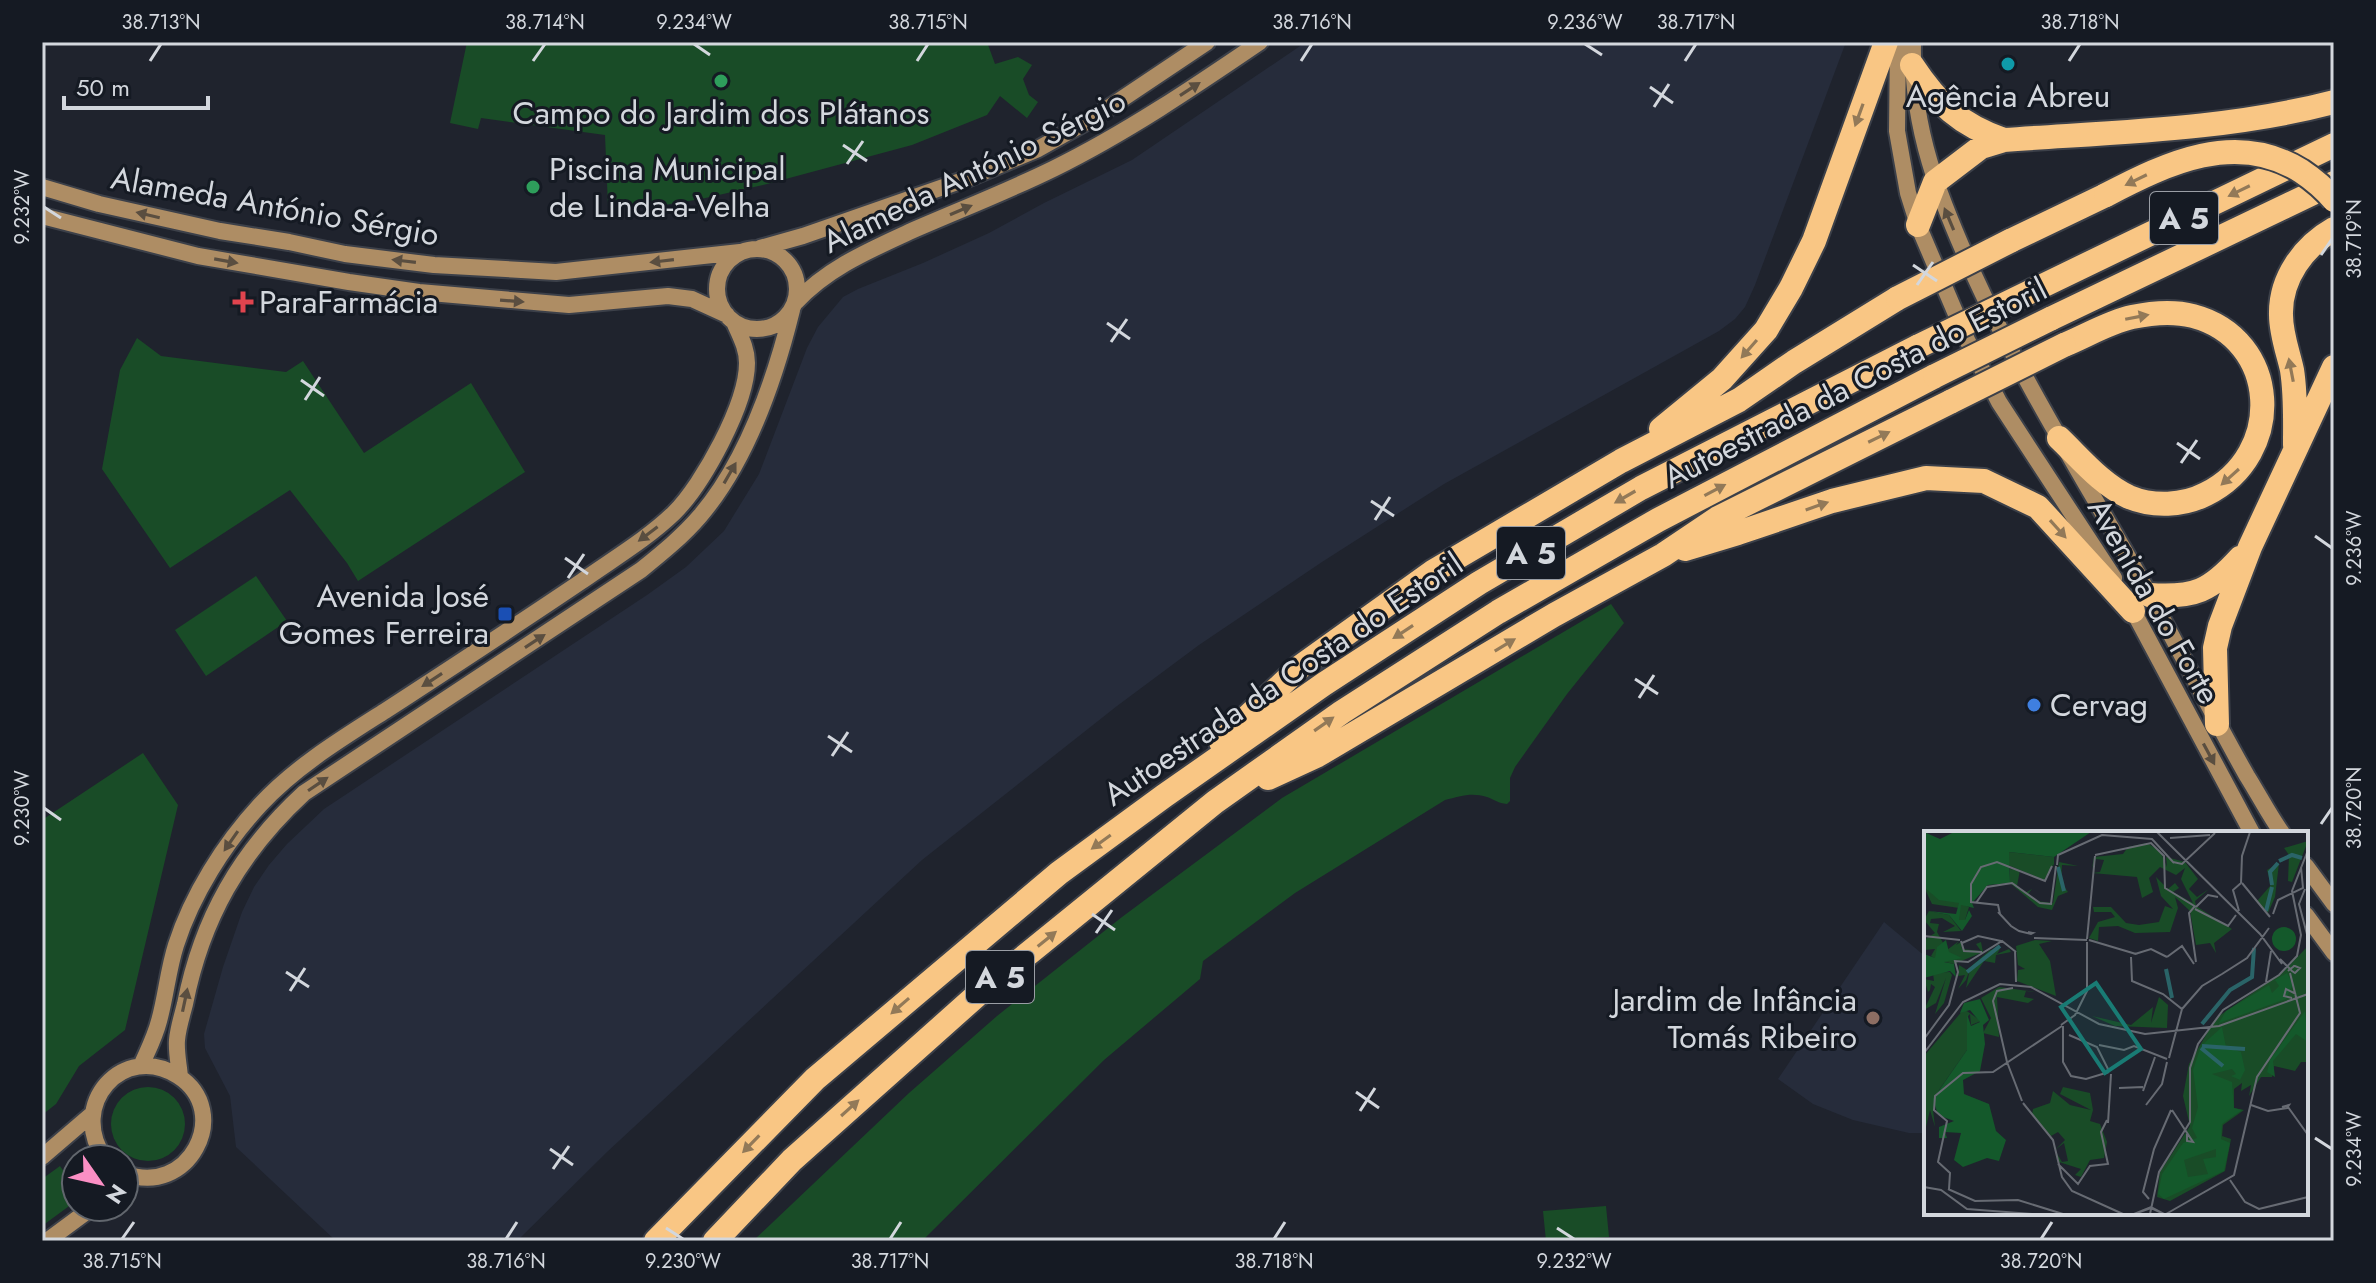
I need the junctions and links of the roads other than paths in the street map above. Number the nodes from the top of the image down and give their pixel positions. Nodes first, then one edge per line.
1 (1207, 42) edge
2 (1260, 42) edge
3 (1886, 42) edge
4 (1898, 42) edge
5 (1912, 54) edge
6 (2334, 102) edge
7 (2004, 140) junction
8 (2334, 145) edge
9 (1935, 182) junction
10 (2334, 183) edge
11 (42, 187) edge
12 (2334, 200) edge
13 (42, 216) edge
14 (1918, 225) junction
15 (2334, 229) edge
16 (760, 248) junction
17 (740, 252) junction
18 (794, 306) junction
19 (730, 319) junction
20 (2334, 367) edge
21 (2059, 438) junction
22 (2295, 447) junction
23 (1621, 461) junction
24 (2250, 547) junction
25 (1663, 555) junction
26 (2141, 603) junction
27 (2217, 724) junction
28 (1164, 796) junction
29 (1215, 802) junction
30 (2251, 831) edge
31 (2281, 831) edge
32 (2308, 869) edge
33 (2334, 904) edge
34 (2308, 918) edge
35 (2334, 953) edge
36 (141, 1066) junction
37 (180, 1077) junction
38 (91, 1115) junction
39 (95, 1143) edge
40 (42, 1157) edge
41 (140, 1178) edge
42 (71, 1223) edge
43 (47, 1241) edge
44 (656, 1241) edge
45 (715, 1241) edge

1 - 16 street, Alameda António Sérgio
18 -> 2 street, Alameda António Sérgio
3 -> 23 highway
4 - 14 street, Avenida do Forte
5 - 7 highway
5 - 9 street, Avenida do Forte
6 - 7 highway
7 - 9 highway
8 -> 28 highway, Autoestrada da Costa do Estoril / A 5, bridge
9 - 14 highway
21 -> 9 street, Avenida do Forte
29 -> 10 highway, Autoestrada da Costa do Estoril / A 5, bridge
17 -> 11 street, Alameda António Sérgio
12 -> 23 highway, bridge
13 -> 19 street, Alameda António Sérgio
14 - 26 street, Avenida do Forte
22 -> 15 highway
16 - 17 street
16 - 18 street
17 - 19 street
18 - 19 street
37 -> 18 street
19 -> 36 street
20 - 22 highway
25 -> 21 highway, bridge
21 - 26 street, Avenida do Forte
22 - 24 highway
23 - 28 highway
24 - 26 highway
24 - 27 highway
25 -> 26 highway
29 -> 25 highway
26 - 27 street, Avenida do Forte
26 -> 30 street, Avenida do Forte
27 - 31 street, Avenida do Forte
28 -> 44 highway, Autoestrada da Costa do Estoril / A 5
45 -> 29 highway, Autoestrada da Costa do Estoril / A 5
32 - 33 street
34 - 35 street
36 - 37 street
36 - 38 street
37 - 41 street
38 - 39 street
38 - 40 street
42 - 43 street

